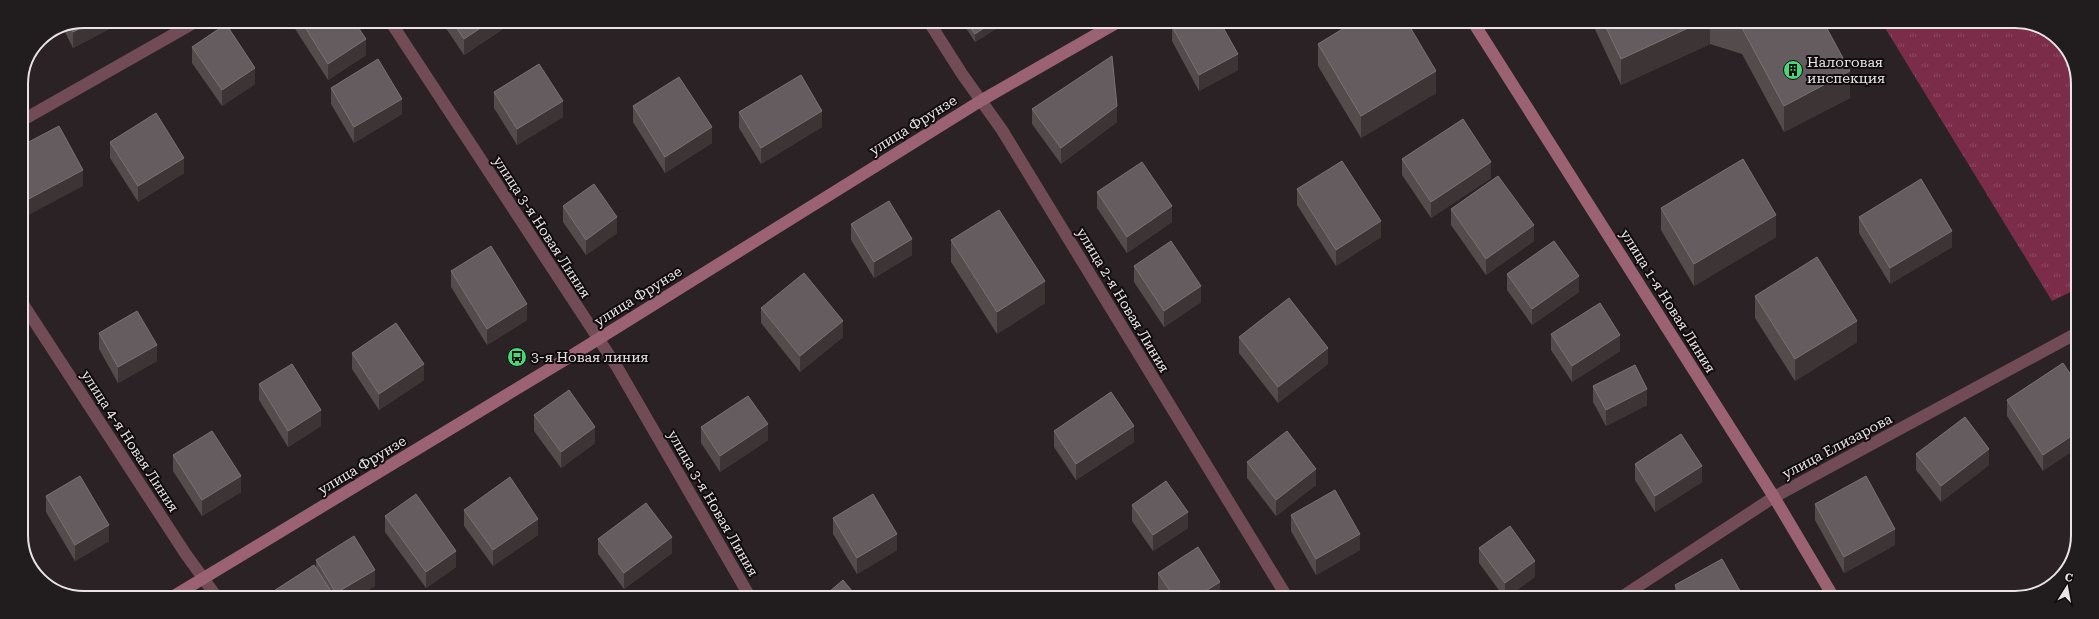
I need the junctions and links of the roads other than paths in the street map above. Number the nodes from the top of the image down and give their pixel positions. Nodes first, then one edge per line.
1 (185, 28) edge
2 (395, 28) edge
3 (933, 28) edge
4 (1108, 28) edge
5 (1477, 28) edge
6 (982, 100) junction
7 (28, 117) edge
8 (28, 311) edge
9 (2071, 336) edge
10 (597, 339) junction
11 (1774, 497) junction
12 (203, 578) junction
13 (182, 591) edge
14 (212, 591) edge
15 (747, 591) edge
16 (1283, 591) edge
17 (1631, 591) edge
18 (1830, 591) edge

1 - 7 street
2 - 10 street, улица 3-я Новая Линия
3 - 6 street, улица 2-я Новая Линия
4 - 6 main road, улица Фрунзе
5 - 11 main road, улица 1-я Новая Линия
6 - 10 main road, улица Фрунзе
6 - 16 street, улица 2-я Новая Линия
8 - 12 street, улица 4-я Новая Линия
9 - 11 street, улица Елизарова
10 - 12 main road, улица Фрунзе
10 - 15 street, улица 3-я Новая Линия
11 - 17 street, улица Елизарова
11 - 18 main road, улица 1-я Новая Линия
12 - 13 main road, улица Фрунзе
12 - 14 street, улица 4-я Новая Линия

